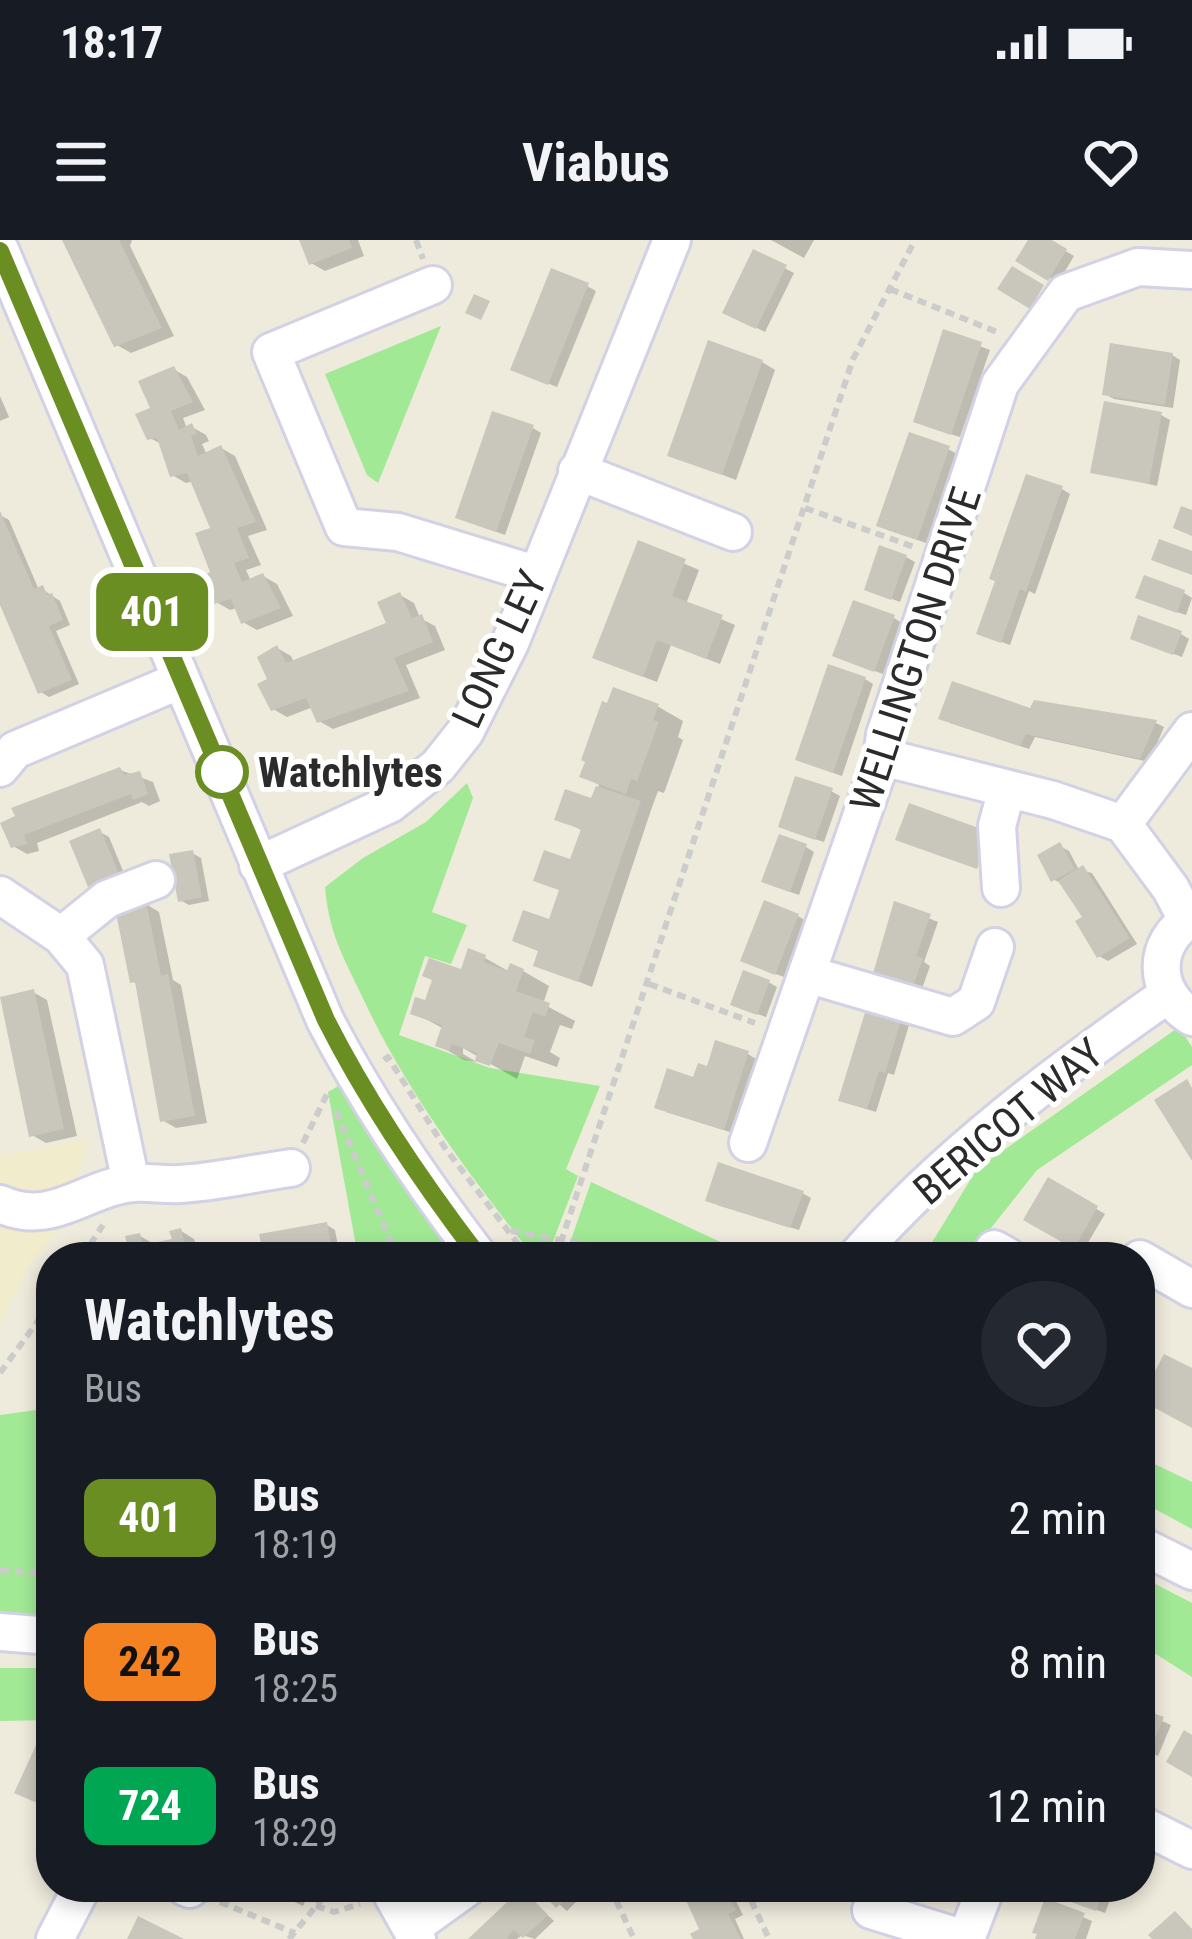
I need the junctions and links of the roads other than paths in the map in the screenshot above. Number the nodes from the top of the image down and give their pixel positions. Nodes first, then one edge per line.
1 (672, 240) edge
2 (0, 250) edge
3 (1134, 253) edge
4 (1192, 270) edge
5 (434, 285) dead end
6 (577, 471) junction
7 (733, 532) dead end
8 (535, 574) junction
9 (181, 680) junction
10 (1192, 731) edge
11 (5, 748) edge
12 (882, 757) junction
13 (1007, 789) junction
14 (1123, 824) junction
15 (258, 865) junction
16 (156, 880) dead end
17 (1001, 888) dead end
18 (0, 895) edge
19 (1190, 919) edge
20 (61, 936) junction
21 (995, 947) dead end
22 (807, 974) junction
23 (1180, 1006) edge
24 (748, 1143) dead end
25 (291, 1168) road end
26 (131, 1183) junction
27 (0, 1204) edge
28 (468, 1242) edge
29 (869, 1242) edge
30 (1155, 1270) edge
31 (1192, 1289) edge
32 (1155, 1552) edge
33 (1192, 1571) edge
34 (0, 1632) edge
35 (36, 1635) edge
36 (1155, 1831) edge
37 (1192, 1850) edge
38 (74, 1902) edge
39 (387, 1902) edge
40 (450, 1902) edge
41 (980, 1902) edge
42 (872, 1910) dead end
43 (414, 1933) edge
44 (55, 1939) edge
45 (966, 1939) edge

1 - 6 street, LONG LEY
2 - 9 street
3 - 4 street, WELLINGTON DRIVE
3 - 12 street, WELLINGTON DRIVE
5 - 8 street
6 - 7 street
6 - 8 street, LONG LEY
8 - 15 street, LONG LEY
9 - 11 street
9 - 15 street
10 - 14 street
12 - 13 street
12 - 22 street, WELLINGTON DRIVE
13 - 14 street
13 - 17 street
14 - 19 street
15 - 28 street
16 - 20 street
18 - 20 street
19 - 23 street, BERICOT WAY
20 - 26 street
21 - 22 street
22 - 24 street, WELLINGTON DRIVE
23 - 29 street, BERICOT WAY
25 - 26 street
26 - 27 street
30 - 31 street
32 - 33 street
34 - 35 street
36 - 37 street
38 - 44 street
39 - 43 street
40 - 43 street
41 - 45 street
42 - 45 street

